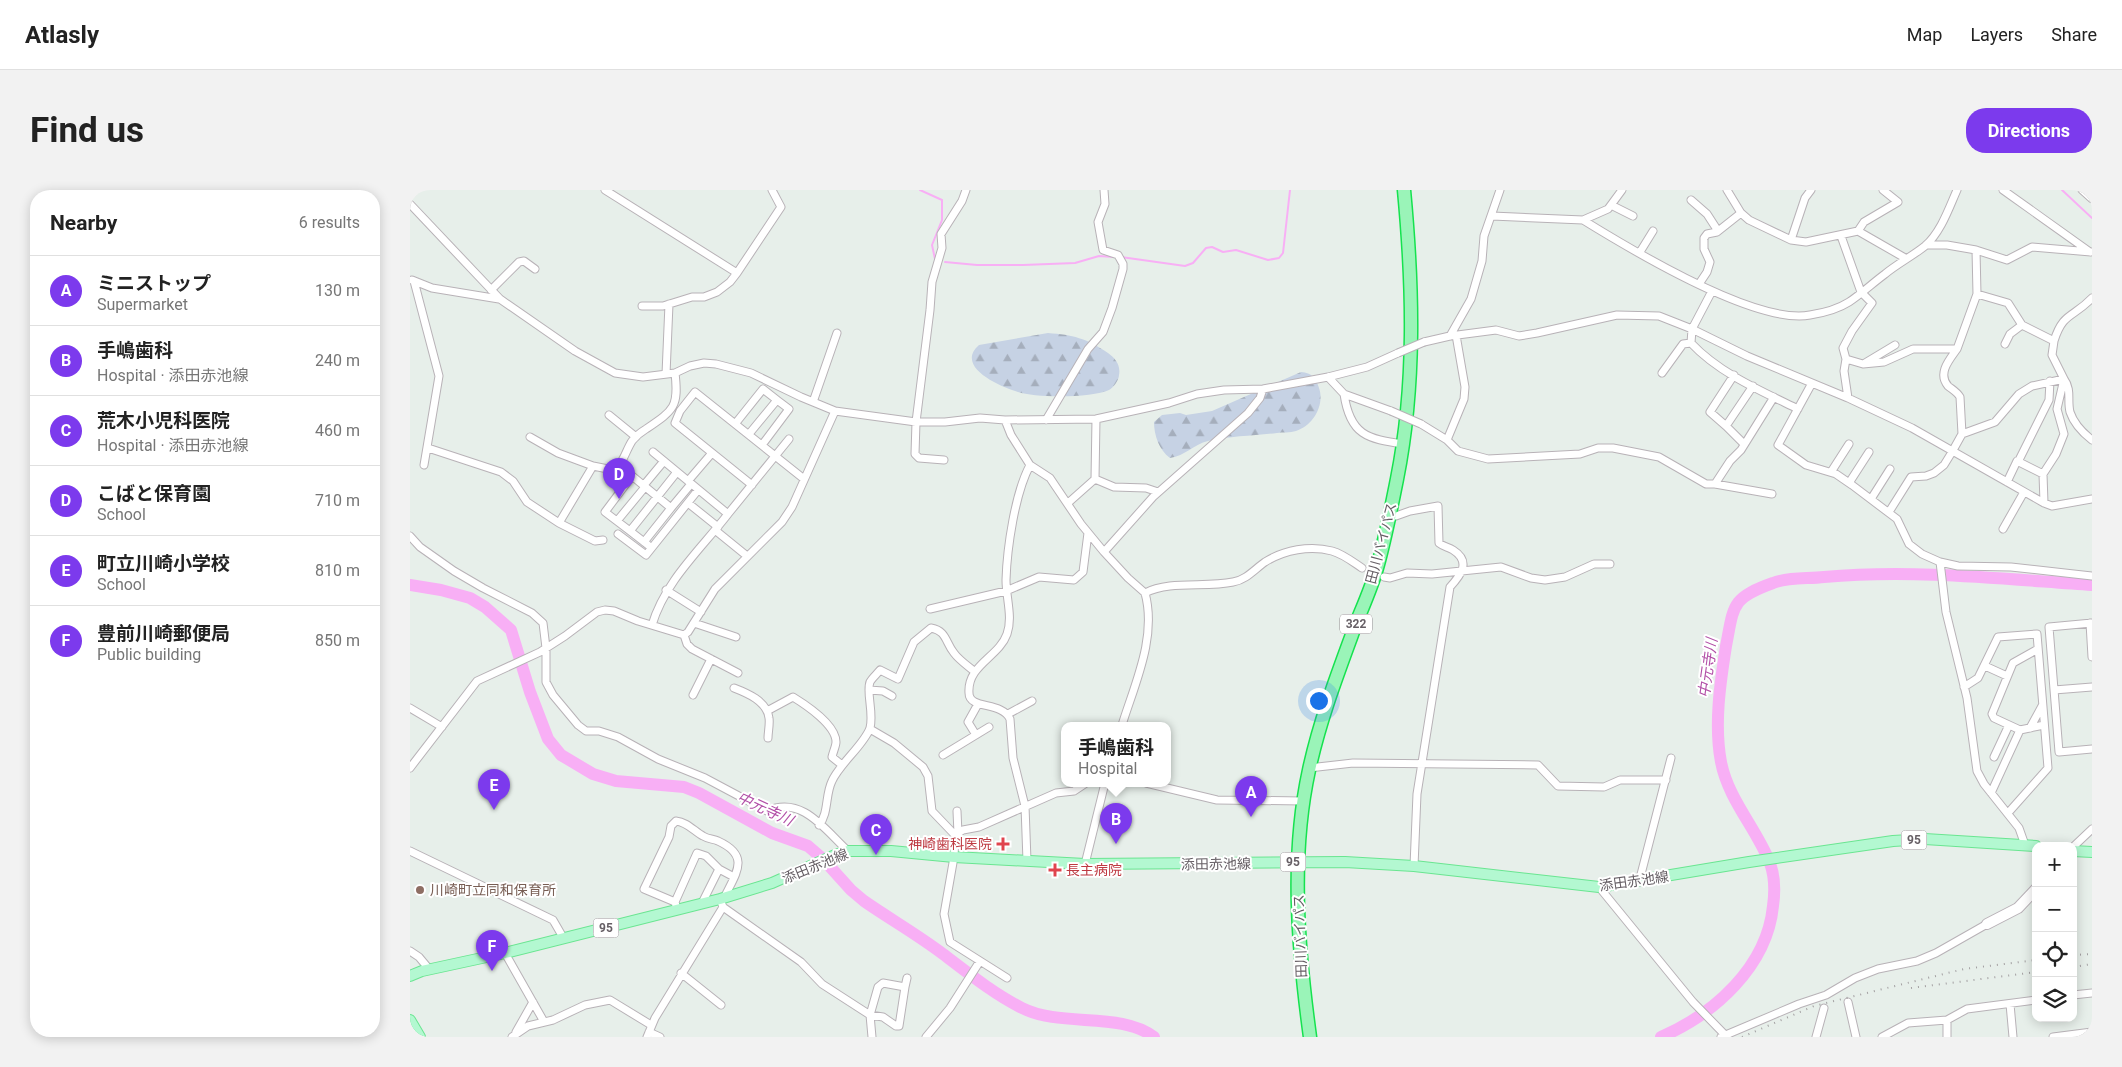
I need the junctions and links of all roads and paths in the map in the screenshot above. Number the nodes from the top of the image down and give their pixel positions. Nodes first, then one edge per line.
1 (605, 190) edge
2 (772, 190) edge
3 (960, 190) edge
4 (966, 190) edge
5 (1104, 190) edge
6 (1404, 190) edge
7 (1500, 190) edge
8 (1622, 190) edge
9 (1727, 190) edge
10 (1811, 190) edge
11 (1883, 190) edge
12 (1957, 190) edge
13 (2003, 190) edge
14 (2085, 191) edge
15 (2092, 199) edge
16 (1691, 200) dead end
17 (962, 201) junction
18 (410, 204) edge
19 (1611, 205) junction
20 (1741, 213) junction
21 (1492, 216) junction
22 (1633, 216) dead end
23 (1583, 220) junction
24 (1653, 231) dead end
25 (1718, 231) junction
26 (1858, 231) junction
27 (1841, 236) junction
28 (1791, 240) junction
29 (1926, 245) junction
30 (1976, 250) junction
31 (1640, 252) junction
32 (2091, 253) edge
33 (1905, 258) junction
34 (535, 269) dead end
35 (737, 274) junction
36 (412, 280) edge
37 (1699, 284) junction
38 (491, 290) junction
39 (1712, 291) junction
40 (1861, 292) junction
41 (1977, 294) junction
42 (2092, 298) edge
43 (500, 299) junction
44 (669, 304) junction
45 (642, 306) dead end
46 (2022, 325) junction
47 (1692, 329) junction
48 (838, 333) dead end
49 (1453, 335) junction
50 (2054, 341) junction
51 (1691, 343) junction
52 (2005, 344) dead end
53 (1895, 345) dead end
54 (1957, 349) junction
55 (1846, 360) junction
56 (1863, 364) junction
57 (675, 372) junction
58 (1662, 373) dead end
59 (666, 374) junction
60 (1734, 375) junction
61 (1328, 377) junction
62 (2064, 378) junction
63 (2050, 381) junction
64 (1812, 383) junction
65 (1753, 386) junction
66 (1263, 389) junction
67 (1344, 394) junction
68 (1774, 397) junction
69 (1848, 398) junction
70 (777, 400) junction
71 (813, 402) junction
72 (1798, 409) junction
73 (835, 411) junction
74 (609, 415) dead end
75 (1005, 420) junction
76 (1046, 420) junction
77 (1096, 420) junction
78 (916, 422) junction
79 (735, 424) junction
80 (1726, 426) junction
81 (749, 434) junction
82 (1962, 434) junction
83 (530, 437) dead end
84 (636, 437) junction
85 (790, 439) dead end
86 (1447, 440) junction
87 (2092, 440) edge
88 (1404, 444) junction
89 (1744, 444) junction
90 (1849, 444) dead end
91 (762, 445) junction
92 (428, 448) junction
93 (653, 452) dead end
94 (1869, 452) dead end
95 (1952, 452) junction
96 (712, 453) junction
97 (776, 456) junction
98 (944, 460) dead end
99 (664, 461) junction
100 (2018, 462) junction
101 (424, 464) dead end
102 (1030, 464) junction
103 (593, 466) junction
104 (620, 466) junction
105 (1890, 469) dead end
106 (677, 472) junction
107 (1831, 472) junction
108 (2043, 474) junction
109 (632, 476) junction
110 (804, 479) junction
111 (1095, 479) junction
112 (690, 482) junction
113 (2007, 482) junction
114 (1849, 483) junction
115 (1715, 484) junction
116 (752, 485) junction
117 (644, 486) junction
118 (698, 490) junction
119 (1158, 492) junction
120 (2024, 492) junction
121 (1772, 494) dead end
122 (657, 497) junction
123 (1871, 499) junction
124 (2092, 499) edge
125 (688, 503) junction
126 (1068, 503) junction
127 (2044, 503) junction
128 (671, 508) junction
129 (1889, 512) junction
130 (728, 514) junction
131 (1388, 515) junction
132 (617, 521) junction
133 (559, 523) junction
134 (716, 529) junction
135 (2003, 529) dead end
136 (630, 531) junction
137 (1088, 533) junction
138 (618, 534) dead end
139 (410, 536) edge
140 (603, 540) dead end
141 (1104, 552) junction
142 (747, 556) junction
143 (1610, 564) dead end
144 (1940, 565) junction
145 (1362, 568) dead end
146 (1463, 572) junction
147 (2092, 576) edge
148 (1384, 577) dead end
149 (666, 590) junction
150 (1006, 591) junction
151 (1145, 593) junction
152 (930, 609) dead end
153 (701, 612) junction
154 (2091, 623) edge
155 (652, 624) junction
156 (694, 624) junction
157 (684, 635) junction
158 (736, 637) dead end
159 (2050, 644) junction
160 (2038, 647) junction
161 (543, 650) junction
162 (2092, 657) edge
163 (711, 659) junction
164 (1985, 666) junction
165 (975, 672) junction
166 (738, 673) dead end
167 (2007, 676) junction
168 (1964, 687) junction
169 (2092, 687) edge
170 (734, 688) dead end
171 (869, 690) junction
172 (2054, 690) junction
173 (693, 695) dead end
174 (892, 696) dead end
175 (1032, 701) dead end
176 (978, 704) junction
177 (2043, 706) junction
178 (410, 708) edge
179 (767, 711) junction
180 (1008, 714) junction
181 (1123, 722) edge
182 (2009, 725) junction
183 (2057, 725) junction
184 (442, 726) junction
185 (2044, 726) junction
186 (989, 727) dead end
187 (2030, 728) junction
188 (870, 729) junction
189 (2020, 730) junction
190 (976, 735) junction
191 (768, 738) dead end
192 (2092, 749) edge
193 (943, 755) dead end
194 (1994, 757) dead end
195 (1671, 758) dead end
196 (1423, 763) junction
197 (842, 765) junction
198 (410, 768) edge
199 (1309, 768) junction
200 (1666, 780) junction
201 (1080, 787) edge
202 (1104, 787) edge
203 (1163, 787) edge
204 (1991, 793) junction
205 (1303, 801) junction
206 (1025, 806) junction
207 (957, 810) dead end
208 (2008, 813) junction
209 (820, 825) junction
210 (2092, 829) edge
211 (956, 834) junction
212 (2025, 845) junction
213 (2077, 845) edge
214 (2032, 846) edge
215 (2077, 850) edge
216 (410, 851) edge
217 (848, 851) junction
218 (2092, 852) edge
219 (954, 857) junction
220 (1027, 861) junction
221 (1298, 861) junction
222 (1085, 864) junction
223 (1414, 866) junction
224 (719, 869) junction
225 (734, 877) junction
226 (1639, 882) junction
227 (1599, 887) junction
228 (2032, 893) edge
229 (722, 901) junction
230 (702, 903) junction
231 (676, 906) junction
232 (1987, 924) joint
233 (564, 938) junction
234 (410, 951) edge
235 (505, 953) junction
236 (980, 961) junction
237 (429, 969) junction
238 (681, 973) junction
239 (410, 976) edge
240 (907, 978) dead end
241 (1007, 978) dead end
242 (905, 987) junction
243 (2092, 994) edge
244 (2077, 995) edge
245 (2032, 1001) edge
246 (533, 1002) junction
247 (1848, 1002) dead end
248 (2010, 1004) junction
249 (721, 1005) dead end
250 (1824, 1008) dead end
251 (870, 1015) junction
252 (410, 1020) edge
253 (543, 1020) junction
254 (1947, 1020) junction
255 (649, 1032) edge
256 (2092, 1032) edge
257 (515, 1036) edge
258 (1724, 1036) edge
259 (420, 1037) edge
260 (660, 1037) edge
261 (872, 1037) edge
262 (926, 1037) edge
263 (1310, 1037) edge
264 (1816, 1037) edge
265 (1856, 1037) edge
266 (1882, 1037) edge
267 (1947, 1037) edge
268 (2013, 1037) edge
269 (2053, 1037) edge

1 - 35 street
2 - 35 street
3 - 17 street
4 - 17 street
5 - 76 street
6 - 88 highway, 田川バイパス / 322
7 - 21 street
8 - 19 street
9 - 20 street
10 - 28 street
11 - 26 street
12 - 29 street
13 - 32 street
14 - 15 street
16 - 25 street
17 - 78 street
18 - 38 street
19 - 22 street
19 - 23 street
20 - 25 street
20 - 28 street
21 - 23 street
21 - 49 street
23 - 31 street
24 - 31 street
25 - 37 street
26 - 27 street
26 - 33 street
27 - 28 street
27 - 40 street
29 - 30 street
29 - 33 street
30 - 32 street
30 - 41 street
31 - 37 street
33 - 40 street
34 - 38 street
35 - 44 street
36 - 43 street
36 - 92 street
37 - 39 street
38 - 43 street
39 - 40 street
39 - 47 street
40 - 55 street
41 - 46 street
41 - 54 street
42 - 50 street
43 - 59 street
44 - 45 street
44 - 59 street
46 - 50 street
46 - 52 street
47 - 49 street
47 - 51 street
47 - 64 street
48 - 71 street
49 - 61 street, bridge
49 - 86 street
50 - 62 street
51 - 58 street
51 - 60 street
53 - 56 street
54 - 56 street
54 - 82 street
55 - 56 street
55 - 69 street
57 - 59 street
57 - 71 street
57 - 84 street
60 - 65 street
60 - 80 street
61 - 66 street
61 - 67 street
62 - 63 street
62 - 87 street
62 - 108 street
63 - 82 street
63 - 100 street
64 - 69 street
64 - 72 street
65 - 68 street
65 - 80 street
66 - 77 street
66 - 119 street
67 - 86 street, bridge
67 - 88 street
68 - 72 street
68 - 89 street
69 - 95 street
70 - 79 street
70 - 81 street
70 - 91 street
71 - 73 street
72 - 107 street
73 - 78 street
73 - 110 street
74 - 84 street
75 - 76 street
75 - 78 street
75 - 102 street
76 - 77 street
77 - 111 street
78 - 98 street
79 - 81 street
79 - 96 street
80 - 89 street
81 - 91 street
82 - 95 street
83 - 103 street
84 - 104 street
85 - 97 street
86 - 115 street
88 - 131 highway, 田川バイパス / 322
89 - 115 street
90 - 107 street
91 - 97 street
92 - 101 street
92 - 133 street
93 - 99 street
94 - 114 street
95 - 113 street
95 - 129 street
96 - 112 street
96 - 116 street
97 - 110 street
97 - 116 street
99 - 106 street
99 - 117 street
100 - 108 street
100 - 113 street
102 - 126 street
102 - 150 street
103 - 104 street
103 - 133 street
104 - 109 street
105 - 123 street
106 - 112 street
106 - 122 street
107 - 114 street
108 - 127 street
109 - 117 street
109 - 132 street
110 - 142 street
111 - 119 street
111 - 126 street
112 - 118 street
112 - 128 street
113 - 120 street
114 - 123 street
115 - 121 street
116 - 130 street
117 - 122 street
117 - 132 street
118 - 125 street
118 - 130 street
119 - 141 street
120 - 127 street
120 - 135 street
122 - 128 street
122 - 136 street
123 - 129 street
124 - 127 street
125 - 134 street
125 - 138 street
126 - 137 street
128 - 136 street
129 - 144 street
130 - 134 street
131 - 146 street
131 - 199 highway, 田川バイパス / 322
132 - 136 street
133 - 140 street
134 - 142 street
134 - 149 street
137 - 141 street
137 - 150 street
139 - 161 street
141 - 151 street
142 - 153 street
143 - 146 street
144 - 147 street
144 - 168 street
145 - 151 street
146 - 148 street
146 - 196 street
149 - 153 street
149 - 155 street
150 - 152 street
150 - 165 street
151 - 181 street
153 - 156 street
154 - 159 street
154 - 162 street
155 - 157 street
155 - 161 street
156 - 157 street
156 - 158 street
157 - 163 street
159 - 160 street
159 - 172 street
160 - 164 street
160 - 167 street
160 - 177 street
161 - 184 street
161 - 209 street
163 - 166 street
163 - 173 street
164 - 167 street
164 - 168 street
165 - 171 street
165 - 176 street
167 - 182 street
168 - 204 street
169 - 172 street
170 - 179 street
171 - 174 street
171 - 188 street
172 - 183 street
175 - 180 street
176 - 180 street
176 - 190 street
177 - 185 street
177 - 187 street
178 - 184 street
179 - 191 street
179 - 197 street
180 - 206 street
182 - 189 street
182 - 194 street
183 - 185 street
183 - 192 street
184 - 198 street
185 - 187 street
185 - 208 street
186 - 190 street
187 - 189 street
188 - 197 street
188 - 211 street
189 - 204 street
190 - 193 street
195 - 200 street
196 - 199 street
196 - 200 street
196 - 223 street
197 - 209 street
199 - 205 highway, 田川バイパス / 322
200 - 226 street
201 - 206 street
202 - 222 street
203 - 205 street
204 - 208 street
205 - 221 highway, 田川バイパス / 322
206 - 211 street
206 - 220 street
207 - 211 street
208 - 212 street
209 - 217 street
210 - 213 street
211 - 219 street
212 - 214 main road, 添田赤池線 / 95
212 - 226 main road, 添田赤池線 / 95
215 - 218 main road
216 - 233 street
217 - 219 main road, 添田赤池線 / 95
217 - 229 main road, 添田赤池線 / 95
219 - 220 main road, 添田赤池線 / 95
219 - 236 street
220 - 222 main road, 添田赤池線 / 95
221 - 222 main road, 添田赤池線 / 95
221 - 223 main road, 添田赤池線 / 95
221 - 263 highway, 田川バイパス / 322
223 - 227 main road, 添田赤池線 / 95
224 - 225 street
224 - 230 street
224 - 231 street
225 - 229 street
225 - 231 street
226 - 227 main road, 添田赤池線 / 95
227 - 258 street
228 - 232 main road
229 - 230 main road, 添田赤池線 / 95
229 - 238 street
229 - 251 street
230 - 231 main road, 添田赤池線 / 95
231 - 233 main road, 添田赤池線 / 95
232 - 258 street
233 - 235 main road, 添田赤池線 / 95
234 - 237 street
235 - 237 main road, 添田赤池線 / 95
235 - 246 street
236 - 241 street
236 - 262 street
237 - 239 main road, 添田赤池線 / 95
238 - 249 street
238 - 255 street
240 - 242 street
242 - 251 street
242 - 251 street
243 - 244 street
245 - 248 street
246 - 253 street
246 - 257 street
247 - 265 street
248 - 254 street
248 - 268 street
250 - 264 street
251 - 261 street
252 - 259 main road
253 - 255 street
253 - 257 street
254 - 266 street
254 - 267 street
255 - 260 street
256 - 269 street

